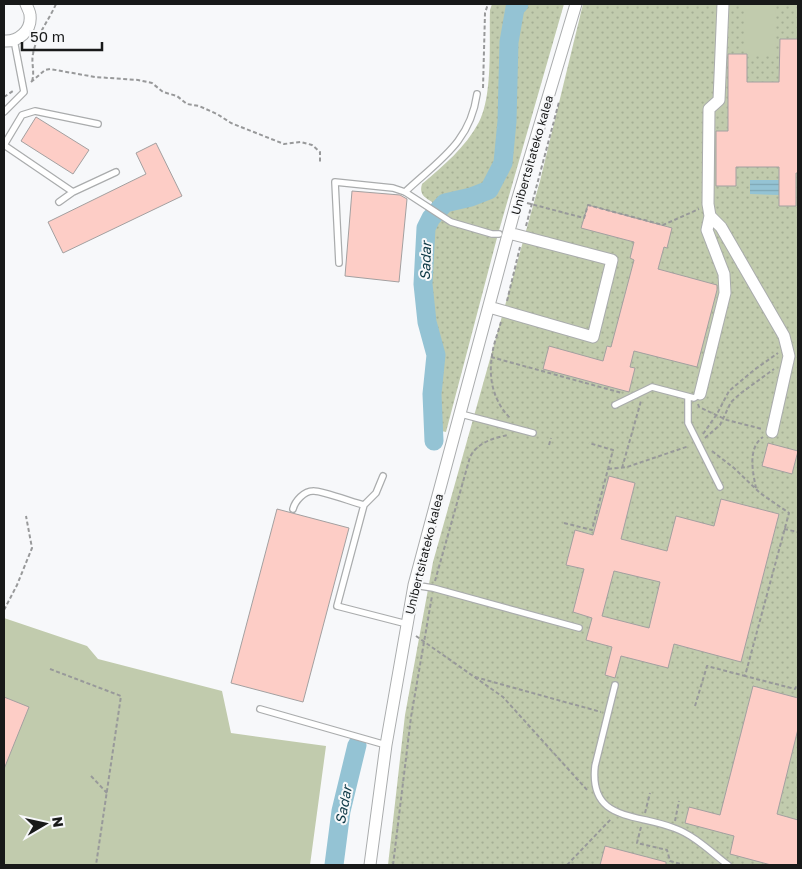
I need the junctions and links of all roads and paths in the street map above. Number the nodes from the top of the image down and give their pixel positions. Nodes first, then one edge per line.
1 (26, 4) edge
2 (56, 4) edge
3 (576, 4) edge
4 (723, 4) edge
5 (9, 41) edge
6 (32, 82) junction
7 (30, 88) dead end
8 (477, 94) dead end
9 (561, 94) dead end
10 (4, 112) edge
11 (98, 124) dead end
12 (4, 145) edge
13 (320, 162) dead end
14 (116, 172) dead end
15 (73, 192) junction
16 (406, 192) junction
17 (518, 201) junction
18 (59, 202) dead end
19 (533, 204) junction
20 (708, 204) junction
21 (710, 216) junction
22 (504, 234) junction
23 (523, 237) junction
24 (339, 263) dead end
25 (489, 307) junction
26 (504, 311) junction
27 (788, 351) junction
28 (491, 357) junction
29 (643, 392) junction
30 (634, 396) junction
31 (694, 396) junction
32 (615, 405) dead end
33 (461, 414) junction
34 (717, 414) junction
35 (724, 418) junction
36 (525, 431) junction
37 (772, 432) junction
38 (533, 433) dead end
39 (551, 438) dead end
40 (589, 443) dead end
41 (697, 443) junction
42 (549, 445) dead end
43 (712, 451) dead end
44 (608, 468) junction
45 (622, 468) junction
46 (383, 476) dead end
47 (720, 488) dead end
48 (756, 490) junction
49 (364, 505) junction
50 (293, 508) dead end
51 (26, 516) dead end
52 (564, 523) dead end
53 (784, 528) junction
54 (798, 532) edge
55 (414, 585) junction
56 (433, 588) junction
57 (4, 610) edge
58 (410, 628) junction
59 (579, 628) dead end
60 (425, 641) junction
61 (50, 669) dead end
62 (473, 676) junction
63 (745, 676) junction
64 (798, 684) edge
65 (615, 685) dead end
66 (696, 706) dead end
67 (260, 709) dead end
68 (608, 714) junction
69 (386, 745) junction
70 (91, 776) dead end
71 (107, 793) junction
72 (679, 801) dead end
73 (601, 802) junction
74 (619, 812) junction
75 (673, 827) junction
76 (637, 843) dead end
77 (96, 865) edge
78 (370, 865) edge
79 (393, 865) edge
80 (567, 865) edge
81 (684, 865) edge
82 (728, 865) edge

1 - 5 street
2 - 6 path
3 - 17 street, Unibertsitateko kalea
4 - 20 street
5 - 10 lane
6 - 7 path
6 - 13 path
8 - 16 lane
9 - 19 path
11 - 12 lane
12 - 15 lane
14 - 15 lane
15 - 18 lane
16 - 22 lane
16 - 24 lane
17 - 19 path
17 - 22 street, Unibertsitateko kalea
19 - 20 path
19 - 23 path
20 - 21 street
21 - 27 street
21 - 31 street
22 - 23 street
22 - 25 street, Unibertsitateko kalea
23 - 26 path
23 - 26 street
25 - 26 street
25 - 33 street, Unibertsitateko kalea
26 - 28 path
27 - 34 path
27 - 35 path
27 - 37 street
28 - 30 path
28 - 36 path
29 - 30 lane
29 - 31 lane
29 - 45 path
30 - 32 lane
31 - 34 path
31 - 41 lane
33 - 36 lane
33 - 55 street, Unibertsitateko kalea
34 - 35 path
34 - 41 path
35 - 37 path
35 - 41 path
36 - 38 lane
36 - 56 path
37 - 48 path
39 - 42 path
40 - 44 path
41 - 45 path
41 - 47 lane
43 - 48 path
44 - 45 path
44 - 52 path
46 - 49 lane
48 - 53 path
49 - 50 lane
49 - 58 lane
51 - 57 path
53 - 54 path
53 - 63 path
55 - 56 lane
55 - 58 street, Unibertsitateko kalea
56 - 59 lane
56 - 60 path
58 - 60 path
58 - 69 street, Unibertsitateko kalea
60 - 62 path
60 - 79 path
61 - 71 path
62 - 68 path
62 - 73 path
63 - 64 path
63 - 66 path
65 - 68 lane
67 - 69 lane
68 - 73 lane
69 - 78 street, Unibertsitateko kalea
70 - 71 path
71 - 77 path
72 - 75 path
73 - 74 lane
74 - 75 lane
74 - 80 path
75 - 82 lane
76 - 81 path

